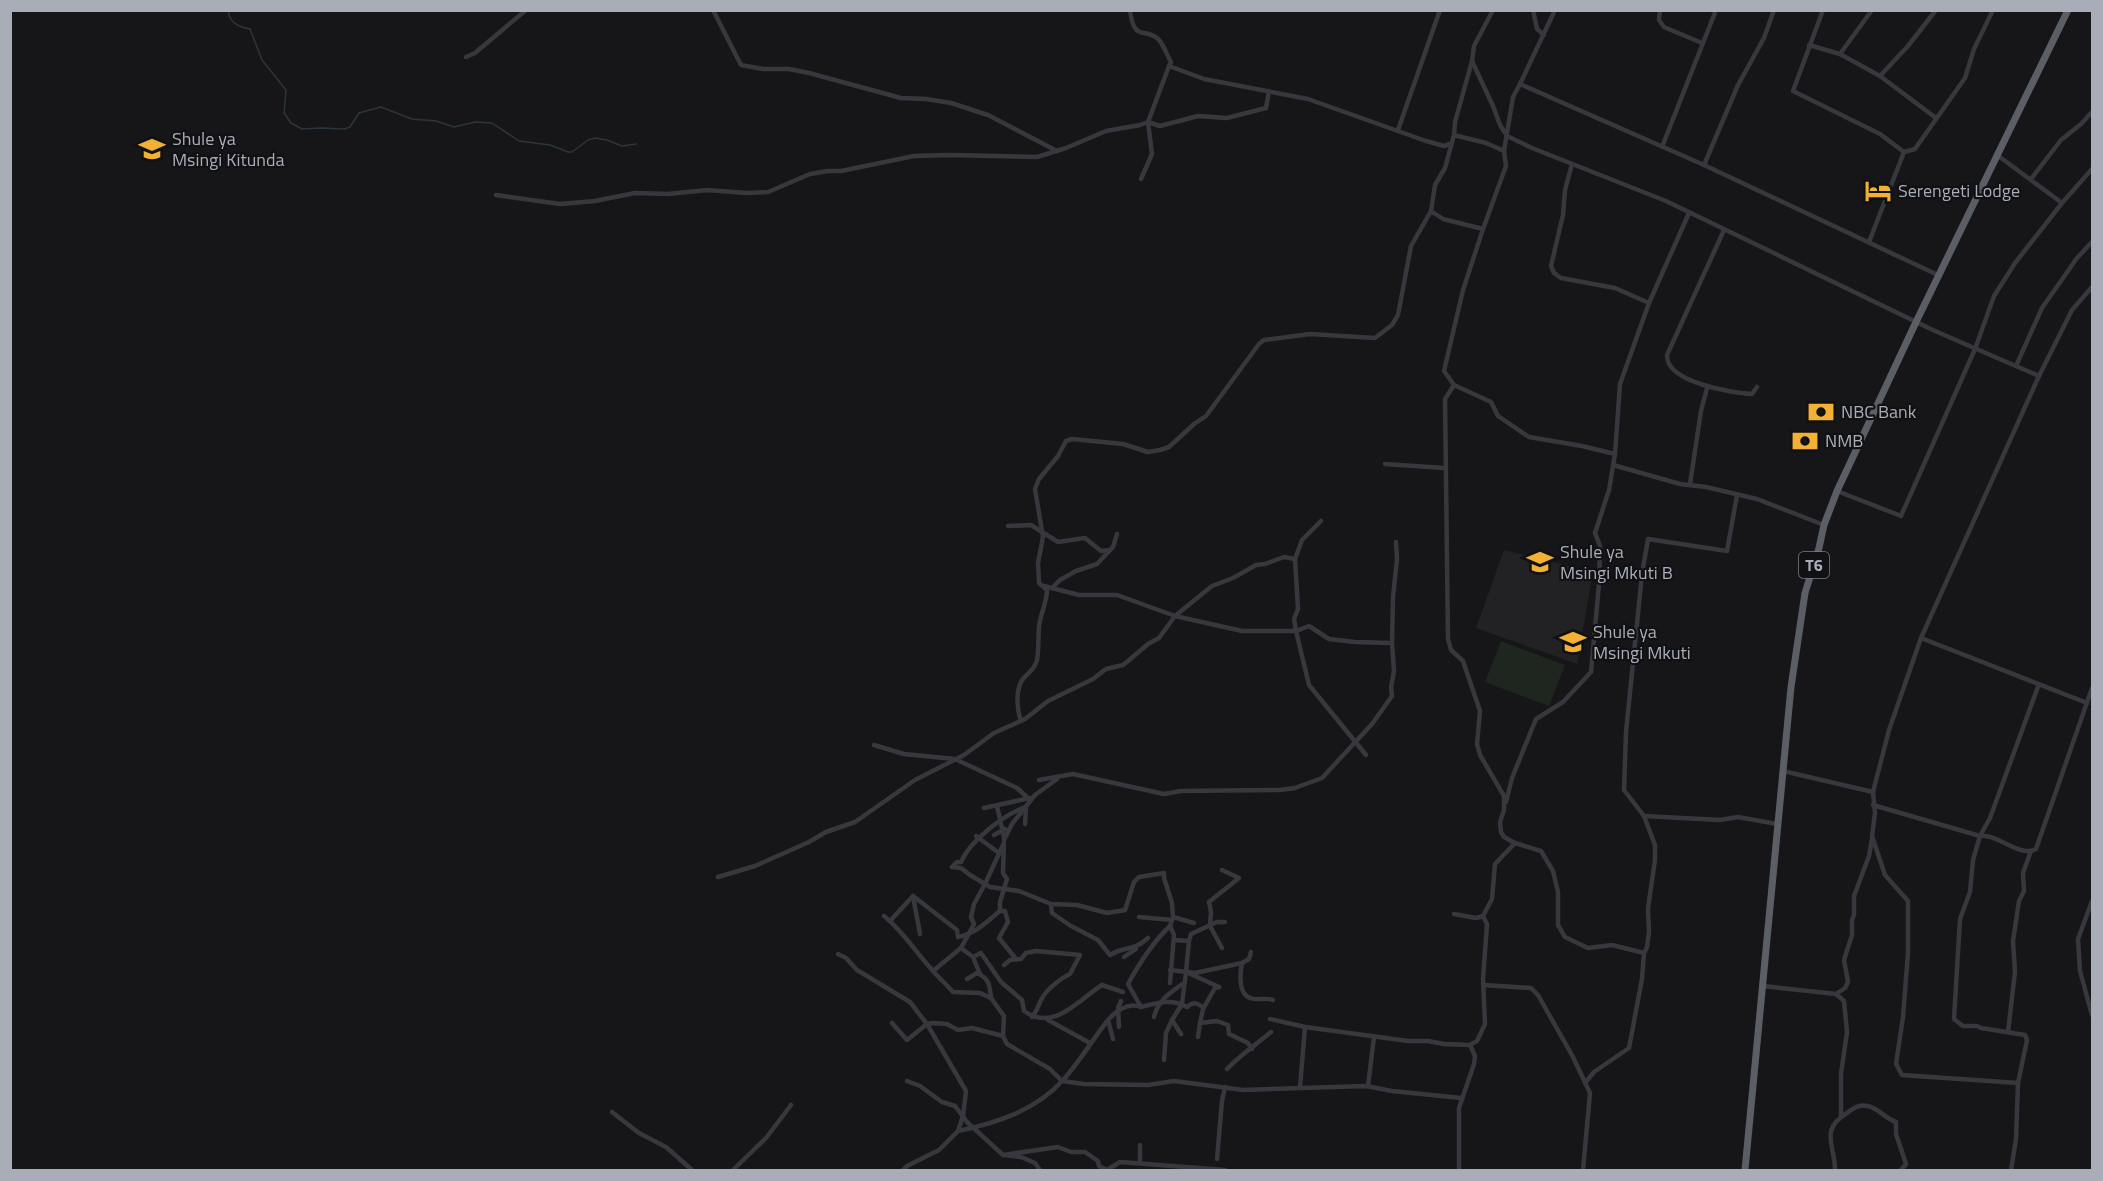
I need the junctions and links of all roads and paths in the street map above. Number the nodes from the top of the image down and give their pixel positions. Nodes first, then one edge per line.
1 (526, 10) edge
2 (713, 10) edge
3 (1130, 10) edge
4 (1440, 10) edge
5 (1493, 10) edge
6 (1533, 10) edge
7 (1555, 10) edge
8 (1660, 10) edge
9 (1716, 10) edge
10 (1774, 10) edge
11 (1823, 10) edge
12 (1872, 10) edge
13 (1936, 10) edge
14 (1993, 10) edge
15 (2068, 10) edge
16 (1544, 35) junction
17 (1702, 43) junction
18 (1809, 45) junction
19 (1840, 54) junction
20 (466, 57) dead end
21 (1472, 61) junction
22 (1169, 66) junction
23 (1880, 76) junction
24 (1520, 84) junction
25 (1269, 91) junction
26 (2092, 112) edge
27 (1936, 118) junction
28 (1148, 122) junction
29 (1398, 130) junction
30 (1454, 135) junction
31 (1507, 136) junction
32 (1450, 144) junction
33 (1662, 147) junction
34 (1057, 151) junction
35 (1504, 151) junction
36 (1904, 152) junction
37 (1998, 155) junction
38 (1572, 164) junction
39 (1704, 165) junction
40 (2092, 169) edge
41 (1141, 179) dead end
42 (2031, 179) junction
43 (496, 195) dead end
44 (2062, 202) junction
45 (1431, 211) junction
46 (1689, 213) junction
47 (1483, 228) junction
48 (1724, 230) junction
49 (1869, 242) junction
50 (2092, 242) edge
51 (1940, 276) junction
52 (2092, 287) edge
53 (1649, 303) junction
54 (1916, 322) junction
55 (1975, 349) junction
56 (2016, 366) junction
57 (2038, 376) junction
58 (1454, 386) junction
59 (1757, 387) dead end
60 (1707, 388) junction
61 (1615, 454) junction
62 (1385, 464) dead end
63 (1613, 465) junction
64 (1444, 468) junction
65 (1690, 484) junction
66 (1837, 491) junction
67 (1737, 495) junction
68 (1321, 521) dead end
69 (1824, 525) junction
70 (1008, 526) dead end
71 (1042, 532) junction
72 (1117, 534) dead end
73 (1396, 542) dead end
74 (1110, 550) junction
75 (1295, 559) junction
76 (1044, 586) junction
77 (1052, 588) junction
78 (1175, 616) junction
79 (1296, 631) junction
80 (1921, 638) junction
81 (1392, 643) junction
82 (2039, 684) junction
83 (2092, 688) edge
84 (2087, 704) junction
85 (1021, 721) junction
86 (1356, 743) junction
87 (874, 745) dead end
88 (1366, 755) dead end
89 (955, 759) junction
90 (1783, 771) junction
91 (1059, 777) junction
92 (1039, 780) dead end
93 (1873, 792) junction
94 (1035, 795) junction
95 (1029, 799) junction
96 (1873, 805) junction
97 (997, 806) junction
98 (1026, 807) junction
99 (984, 808) dead end
100 (1504, 810) junction
101 (1644, 816) junction
102 (1001, 821) junction
103 (1025, 824) dead end
104 (1777, 824) junction
105 (1010, 827) junction
106 (1003, 830) junction
107 (994, 835) dead end
108 (1872, 836) junction
109 (1980, 836) junction
110 (977, 837) junction
111 (1004, 842) junction
112 (1515, 843) junction
113 (2031, 851) junction
114 (999, 852) junction
115 (1004, 857) junction
116 (1222, 870) dead end
117 (718, 877) dead end
118 (986, 884) junction
119 (1005, 888) junction
120 (914, 896) junction
121 (2092, 901) edge
122 (1051, 904) junction
123 (999, 911) junction
124 (1454, 914) dead end
125 (884, 916) dead end
126 (1483, 916) junction
127 (1139, 917) dead end
128 (890, 921) junction
129 (1172, 921) junction
130 (1225, 921) dead end
131 (1194, 923) dead end
132 (1210, 926) junction
133 (920, 933) dead end
134 (968, 936) junction
135 (1148, 938) dead end
136 (1174, 940) junction
137 (1190, 941) junction
138 (1138, 947) junction
139 (961, 948) junction
140 (1221, 948) dead end
141 (1251, 952) dead end
142 (1644, 952) junction
143 (838, 954) dead end
144 (973, 957) junction
145 (1124, 957) dead end
146 (1016, 959) junction
147 (1242, 963) junction
148 (1004, 965) dead end
149 (1170, 970) junction
150 (933, 972) junction
151 (1186, 972) junction
152 (980, 974) junction
153 (967, 979) dead end
154 (1170, 982) dead end
155 (1184, 983) junction
156 (1484, 985) junction
157 (1763, 986) junction
158 (1123, 992) dead end
159 (1836, 994) junction
160 (991, 998) junction
161 (1164, 1000) junction
162 (1274, 1000) dead end
163 (1121, 1001) dead end
164 (1182, 1004) junction
165 (1141, 1007) junction
166 (1204, 1008) junction
167 (1119, 1010) junction
168 (2092, 1015) edge
169 (1032, 1017) junction
170 (1154, 1017) dead end
171 (1270, 1019) dead end
172 (1048, 1020) junction
173 (1108, 1020) junction
174 (1172, 1020) junction
175 (892, 1023) dead end
176 (1200, 1023) junction
177 (927, 1024) junction
178 (1119, 1027) dead end
179 (1305, 1027) junction
180 (1271, 1032) dead end
181 (2008, 1032) junction
182 (1181, 1034) dead end
183 (1003, 1036) junction
184 (1374, 1037) junction
185 (1198, 1038) dead end
186 (1113, 1039) dead end
187 (1090, 1043) junction
188 (1470, 1045) junction
189 (1252, 1049) junction
190 (1164, 1059) dead end
191 (1227, 1069) dead end
192 (907, 1081) dead end
193 (1062, 1081) junction
194 (1585, 1083) junction
195 (2018, 1083) junction
196 (1300, 1086) junction
197 (1368, 1086) junction
198 (1225, 1087) junction
199 (1461, 1098) junction
200 (791, 1105) dead end
201 (612, 1112) dead end
202 (963, 1116) junction
203 (1841, 1117) junction
204 (975, 1128) junction
205 (958, 1131) junction
206 (1140, 1145) dead end
207 (1003, 1155) junction
208 (1217, 1159) dead end
209 (1140, 1163) junction
210 (1147, 1167) edge
211 (692, 1170) edge
212 (733, 1170) edge
213 (903, 1170) edge
214 (1040, 1170) edge
215 (1225, 1170) edge
216 (1459, 1170) edge
217 (1583, 1170) edge
218 (1745, 1170) edge
219 (1834, 1170) edge
220 (1901, 1170) edge
221 (2011, 1170) edge

1 - 20 street
2 - 34 street
3 - 22 street
4 - 29 street
5 - 21 street
6 - 16 street
7 - 16 street
8 - 17 street
9 - 17 street
10 - 39 street
11 - 18 street
12 - 19 street
13 - 23 street
14 - 27 street
15 - 37 highway, T6
16 - 24 street
17 - 33 street
18 - 19 street
18 - 36 street
19 - 23 street
21 - 30 street
21 - 31 street
22 - 25 street
22 - 28 street
23 - 27 street
24 - 31 street
24 - 33 street
25 - 28 street
25 - 29 street
26 - 42 street
27 - 36 street
28 - 34 street
28 - 41 street
29 - 32 street
30 - 32 street
30 - 35 street
31 - 35 street
31 - 38 street
32 - 45 street
33 - 39 street
34 - 43 street
35 - 47 street
36 - 49 street
37 - 42 street
37 - 51 highway, T6
38 - 46 street
38 - 53 street
39 - 49 street
40 - 44 street
42 - 44 street
44 - 55 street
45 - 47 street
45 - 71 street
46 - 48 street
46 - 53 street
47 - 58 street
48 - 54 street
48 - 60 street
49 - 51 street
50 - 56 street
51 - 54 highway, T6
52 - 57 street
53 - 61 street
54 - 55 street
54 - 66 highway, T6
55 - 56 street
55 - 66 street
56 - 57 street
57 - 80 street
58 - 61 street
58 - 64 street
59 - 60 street
60 - 65 street
61 - 63 street
62 - 64 street
63 - 65 street
63 - 100 street
64 - 100 street
65 - 67 street
66 - 69 highway, T6
67 - 69 street
67 - 101 street
68 - 75 street
69 - 90 highway, T6
70 - 71 street
71 - 74 street
71 - 76 street
72 - 74 street
73 - 81 street
74 - 77 street
75 - 78 street
75 - 79 street
76 - 77 street
76 - 85 street
77 - 78 street
78 - 79 street
78 - 85 street
79 - 81 street
79 - 86 street
80 - 82 street
80 - 93 street
81 - 86 street
82 - 84 street
82 - 109 street
83 - 84 street
84 - 113 street
85 - 89 street
86 - 88 street
86 - 91 street
87 - 89 street
89 - 95 street
89 - 117 street
90 - 93 street
90 - 104 highway, T6
91 - 92 street
91 - 94 street
93 - 96 street
94 - 95 street
94 - 98 street
95 - 97 street
96 - 108 street
96 - 109 street
97 - 99 street
97 - 102 street
98 - 102 street
98 - 103 street
98 - 105 street
100 - 112 street
101 - 104 street
101 - 142 street
102 - 106 street
102 - 110 street
104 - 157 highway, T6
105 - 106 street
105 - 111 street
106 - 107 street
106 - 111 street
108 - 159 street
108 - 195 street
109 - 113 street
109 - 181 street
110 - 114 street
110 - 118 street
111 - 114 street
111 - 115 street
112 - 126 street
112 - 142 street
113 - 181 street
114 - 115 street
114 - 118 street
115 - 119 street
116 - 132 street
118 - 119 street
118 - 134 street
119 - 122 street
119 - 123 street
120 - 128 street
120 - 133 street
120 - 134 street
121 - 168 street
122 - 129 street
122 - 138 street
123 - 134 street
123 - 146 street
124 - 126 street
125 - 128 street
126 - 156 street
127 - 129 street
128 - 150 street
129 - 131 street
129 - 136 street
129 - 165 street
130 - 132 street
132 - 137 street
132 - 140 street
134 - 139 street
135 - 138 street
136 - 137 street
136 - 149 street
137 - 151 street
138 - 145 street
139 - 144 street
139 - 150 street
141 - 147 street
142 - 194 street
143 - 177 street
144 - 152 street
144 - 169 street
146 - 148 street
146 - 169 street
147 - 151 street
147 - 162 street
149 - 151 street
149 - 154 street
150 - 160 street
151 - 155 street
151 - 166 street
152 - 153 street
152 - 160 street
155 - 161 street
155 - 164 street
156 - 188 street
156 - 194 street
157 - 159 street
157 - 218 highway, T6
158 - 172 street
159 - 203 street
160 - 183 street
161 - 164 street
161 - 165 street
161 - 170 street
163 - 167 street
164 - 166 street
164 - 174 street
165 - 167 street
166 - 176 street
167 - 173 street
167 - 178 street
169 - 172 street
171 - 179 street
172 - 187 street
173 - 186 street
173 - 187 street
174 - 182 street
174 - 190 street
175 - 177 street
176 - 185 street
176 - 189 street
177 - 183 street
177 - 202 street
179 - 184 street
179 - 196 street
180 - 189 street
181 - 195 street
183 - 193 street
184 - 188 street
184 - 197 street
187 - 193 street
188 - 199 street
189 - 191 street
192 - 202 street
193 - 198 street
193 - 204 street
194 - 217 street
195 - 221 street
196 - 197 street
196 - 198 street
197 - 199 street
198 - 208 street
199 - 216 street
200 - 212 street
201 - 211 street
202 - 204 street
202 - 205 street
203 - 219 street
203 - 220 street
204 - 205 street
204 - 207 street
205 - 213 street
206 - 209 street
207 - 209 street
207 - 214 street
209 - 210 street
210 - 215 street

